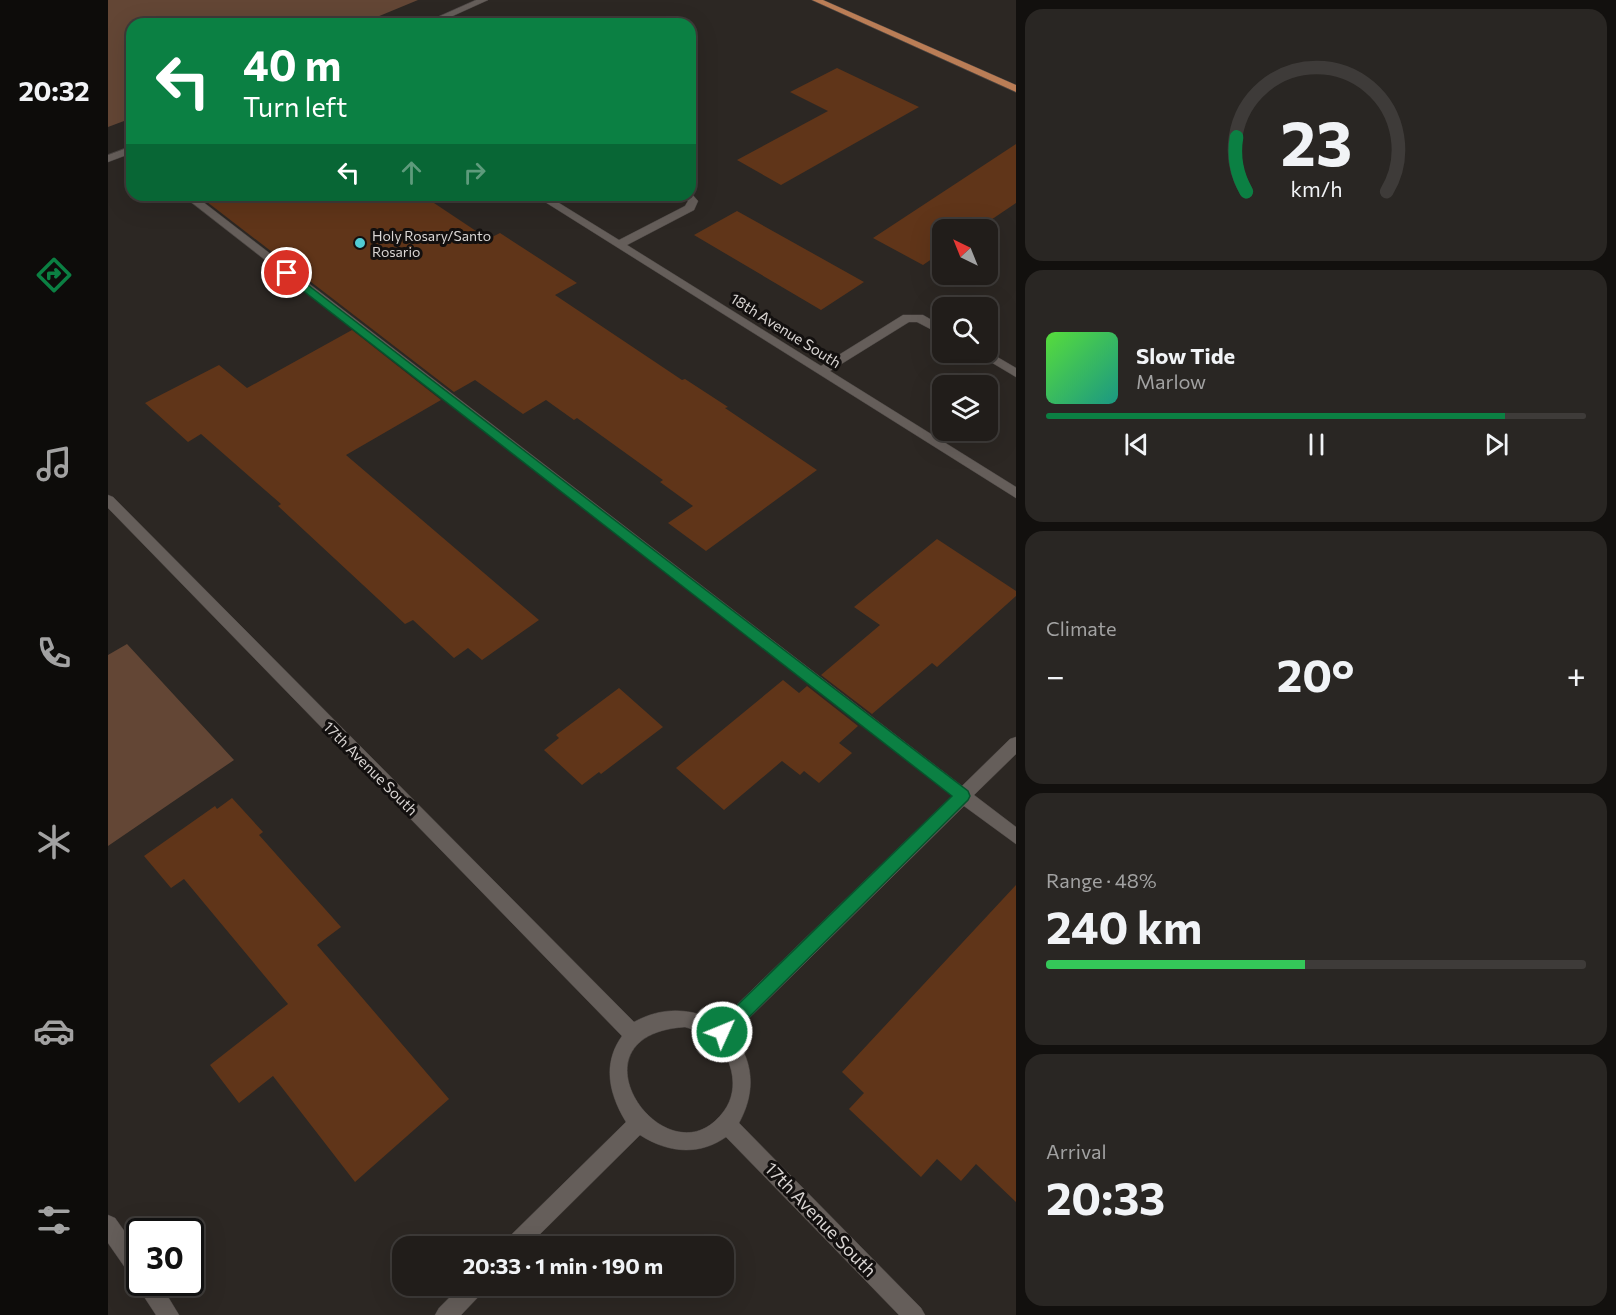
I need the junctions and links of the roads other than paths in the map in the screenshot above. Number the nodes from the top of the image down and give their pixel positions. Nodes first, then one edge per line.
1 (484, 0) edge
2 (816, 0) edge
3 (442, 18) edge
4 (1016, 89) edge
5 (126, 153) edge
6 (108, 159) edge
7 (195, 201) edge
8 (549, 201) edge
9 (693, 201) edge
10 (619, 245) junction
11 (932, 325) edge
12 (998, 362) edge
13 (821, 371) junction
14 (1016, 373) edge
15 (1016, 493) edge
16 (108, 500) edge
17 (1016, 744) edge
18 (962, 796) junction
19 (1016, 837) edge
20 (720, 1034) junction
21 (634, 1035) junction
22 (638, 1124) junction
23 (727, 1124) junction
24 (108, 1225) edge
25 (524, 1236) edge
26 (126, 1251) edge
27 (155, 1296) edge
28 (465, 1296) edge
29 (168, 1315) edge
30 (446, 1315) edge
31 (914, 1315) edge

1 - 3 street
2 - 4 main road
5 - 6 street
7 - 18 street
8 - 10 street, 18th Avenue South
9 - 10 street
10 - 13 street, 18th Avenue South
11 - 13 street
12 - 14 street
13 - 15 street, 18th Avenue South
16 - 21 street, 17th Avenue South
17 - 18 street
18 - 19 street
18 - 20 street
20 - 21 street
20 - 23 street
21 - 22 street
22 - 23 street
22 - 25 street
23 - 31 street, 17th Avenue South
24 - 26 street
27 - 29 street
28 - 30 street

